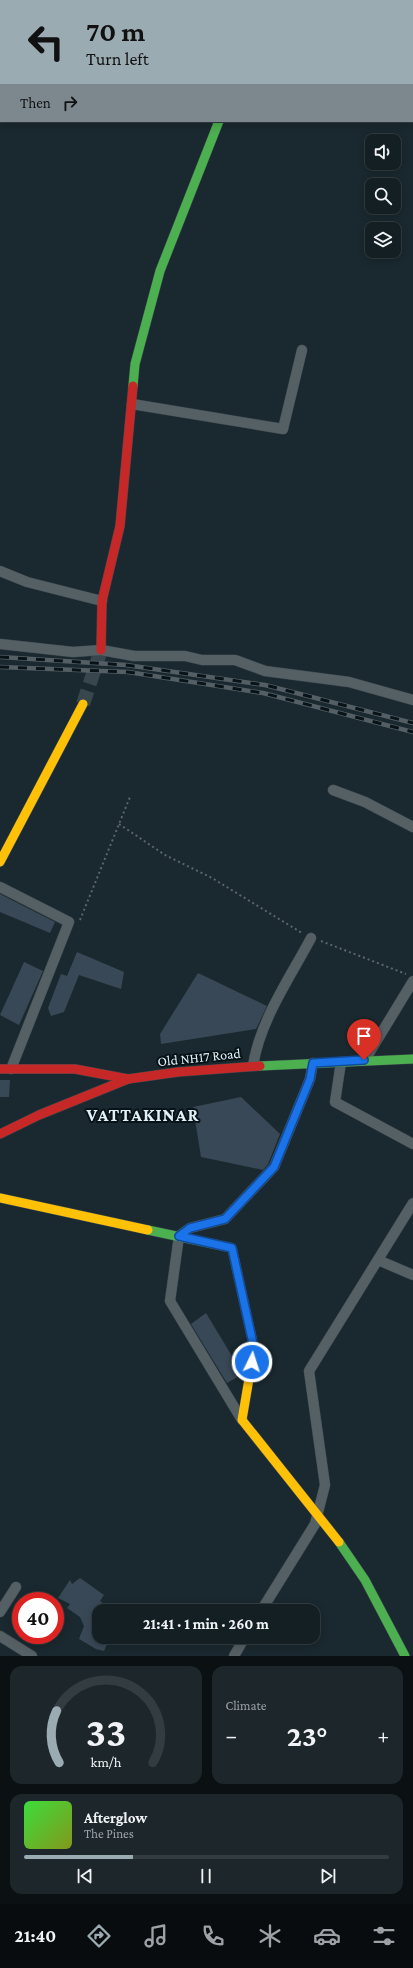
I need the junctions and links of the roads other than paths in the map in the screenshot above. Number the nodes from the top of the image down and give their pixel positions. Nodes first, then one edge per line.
1 (219, 122) edge
2 (302, 350) dead end
3 (132, 404) junction
4 (0, 571) edge
5 (102, 601) junction
6 (0, 644) edge
7 (101, 650) junction
8 (413, 700) edge
9 (83, 704) tunnel mouth
10 (333, 790) dead end
11 (413, 827) edge
12 (0, 862) edge
13 (0, 887) edge
14 (311, 938) road end
15 (413, 981) edge
16 (413, 1059) edge
17 (364, 1060) junction
18 (341, 1062) junction
19 (313, 1063) junction
20 (254, 1066) junction
21 (0, 1069) edge
22 (11, 1069) junction
23 (128, 1079) junction
24 (0, 1134) edge
25 (413, 1144) edge
26 (0, 1198) edge
27 (0, 1202) edge
28 (413, 1203) edge
29 (29, 1204) junction
30 (179, 1236) junction
31 (378, 1260) junction
32 (413, 1274) edge
33 (242, 1420) junction
34 (317, 1514) junction
35 (16, 1587) dead end
36 (265, 1604) edge
37 (0, 1612) edge
38 (0, 1636) edge
39 (242, 1644) edge
40 (407, 1654) edge
41 (32, 1656) edge
42 (234, 1656) edge

1 - 3 street
2 - 3 street
3 - 5 street
4 - 5 street
5 - 7 street
6 - 7 street
7 - 8 street
9 - 12 street
10 - 11 street
13 - 22 street
14 - 20 street
15 - 17 street
16 - 17 street, Old NH17 Road
17 - 18 street, Old NH17 Road
18 - 19 street, Old NH17 Road
18 - 25 street
19 - 20 street, Old NH17 Road
19 - 30 street
20 - 23 street, Old NH17 Road
21 - 22 street
22 - 23 street
23 - 24 street, Old NH17 Road
26 - 29 street
27 - 29 street
28 - 31 street
29 - 30 street
30 - 33 street
30 - 33 street
31 - 32 street
31 - 34 street
33 - 34 street
34 - 36 street
34 - 40 street
35 - 37 street
38 - 41 street
39 - 42 street

